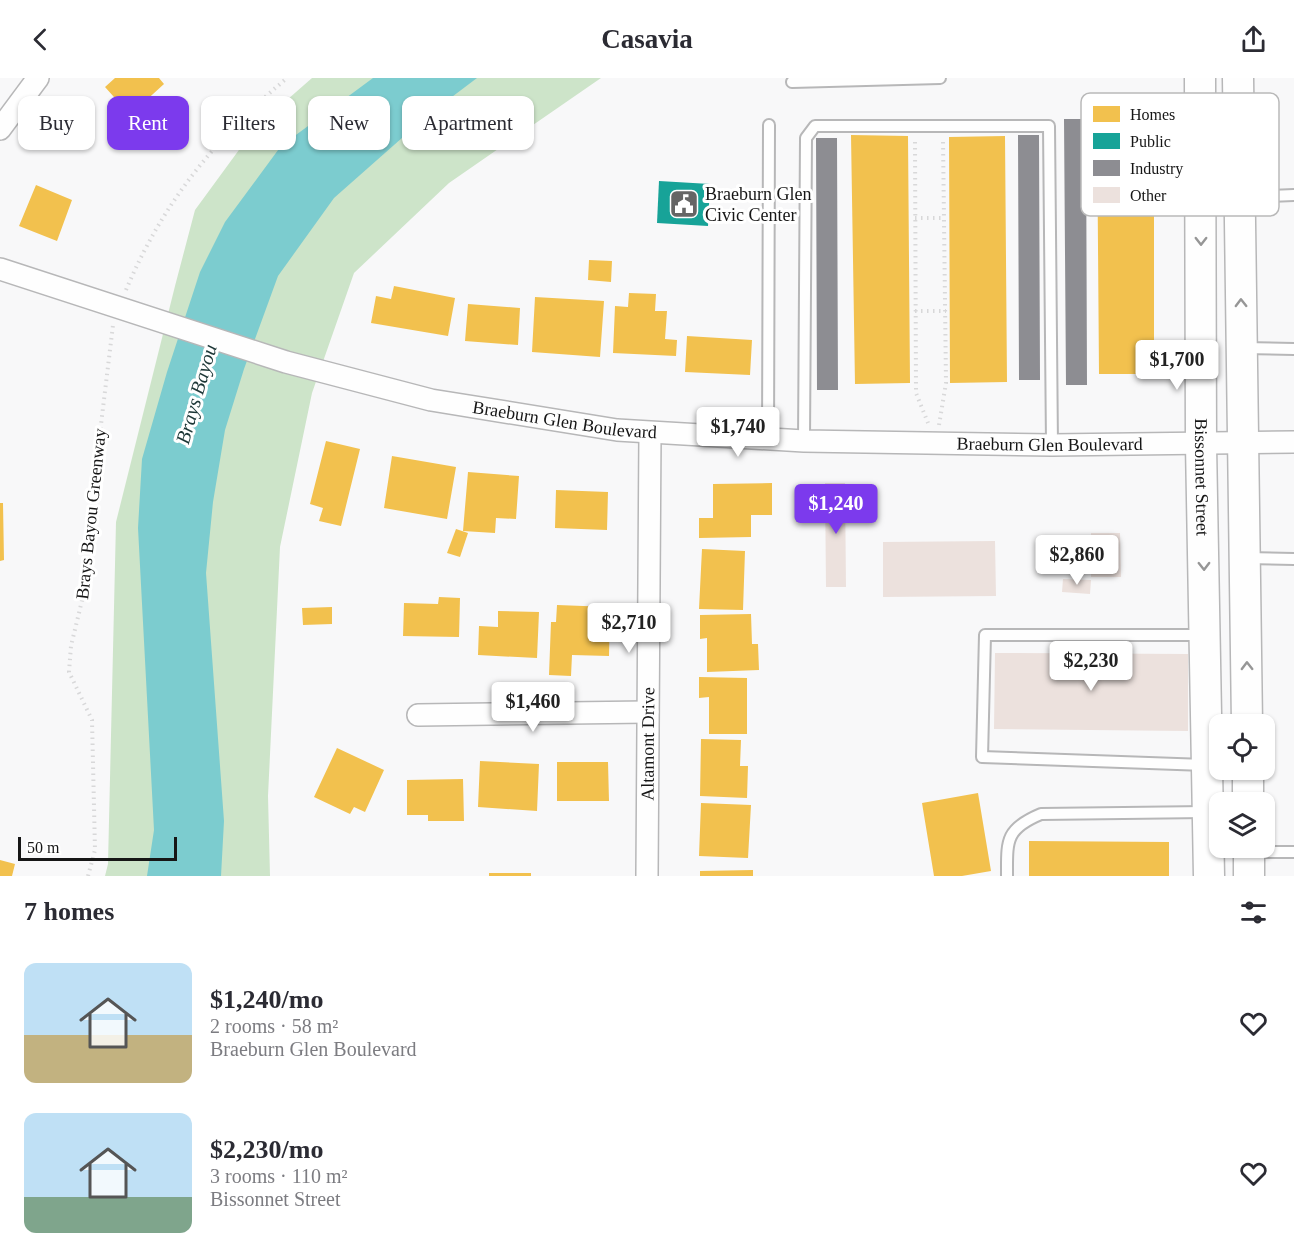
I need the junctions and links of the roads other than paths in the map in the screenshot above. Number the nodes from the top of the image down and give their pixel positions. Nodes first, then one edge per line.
1 (38, 78) edge
2 (940, 78) edge
3 (1200, 78) edge
4 (1238, 78) edge
5 (792, 82) dead end
6 (1200, 93) edge
7 (1238, 93) edge
8 (770, 125) dead end
9 (0, 129) edge
10 (1294, 195) edge
11 (1279, 196) edge
12 (1201, 216) edge
13 (1240, 216) edge
14 (0, 269) edge
15 (1242, 348) junction
16 (1294, 349) edge
17 (650, 433) junction
18 (768, 440) junction
19 (804, 441) junction
20 (1294, 442) edge
21 (1244, 443) junction
22 (1052, 445) junction
23 (1202, 445) junction
24 (1246, 558) junction
25 (1294, 559) edge
26 (1206, 634) junction
27 (648, 712) junction
28 (1210, 714) edge
29 (1247, 714) edge
30 (418, 715) dead end
31 (1209, 746) edge
32 (1209, 813) edge
33 (1294, 852) edge
34 (1275, 855) edge
35 (1209, 858) edge
36 (647, 876) edge
37 (1006, 876) edge
38 (1209, 876) edge

1 - 9 street
2 - 5 lane
3 -> 6 main road, Bissonnet Street
4 - 7 main road
8 - 18 lane
10 - 11 lane
12 -> 23 main road, Bissonnet Street
15 -> 13 main road
14 - 17 street, Braeburn Glen Boulevard
15 - 16 lane
15 - 21 main road
17 - 18 street, Braeburn Glen Boulevard
17 - 27 street, Altamont Drive
18 - 19 street, Braeburn Glen Boulevard
19 - 22 street, Braeburn Glen Boulevard
19 - 22 lane
20 - 21 street, Braeburn Glen Boulevard
21 - 23 street, Braeburn Glen Boulevard
21 - 24 main road
22 - 23 street, Braeburn Glen Boulevard
23 -> 26 main road, Bissonnet Street
24 - 25 lane
29 -> 24 main road
26 - 28 main road, Bissonnet Street
26 - 31 lane
27 - 30 street
27 - 36 street, Altamont Drive
32 - 37 lane
33 - 34 lane
35 - 38 main road, Bissonnet Street

